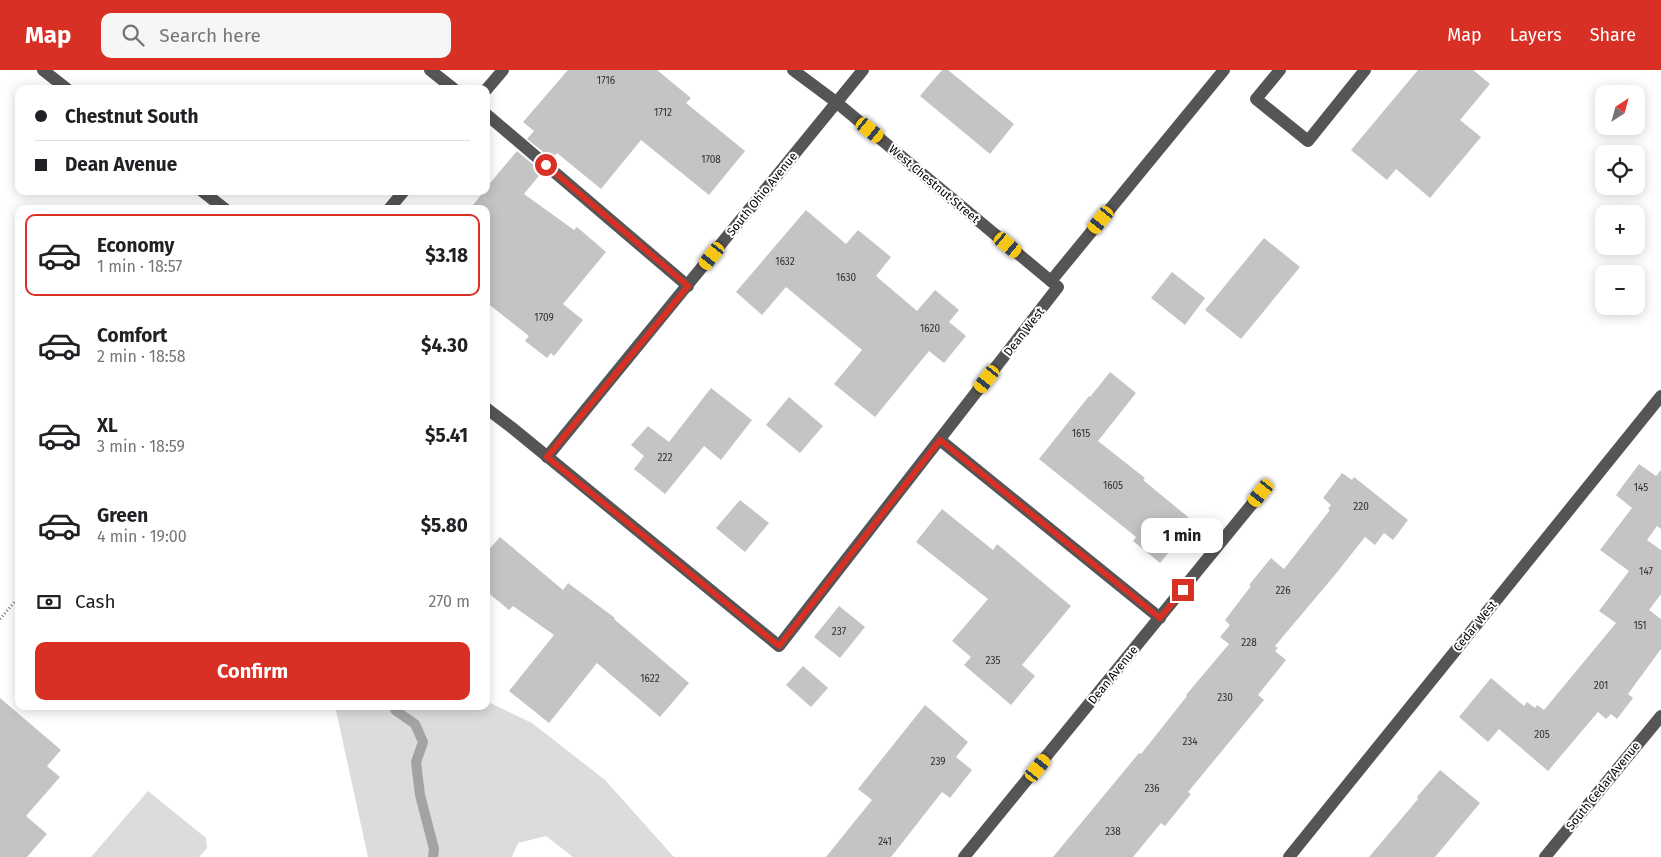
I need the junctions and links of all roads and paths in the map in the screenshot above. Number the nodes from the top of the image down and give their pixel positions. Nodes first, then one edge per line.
1 (43, 70) edge
2 (430, 70) edge
3 (503, 70) edge
4 (793, 70) edge
5 (863, 70) edge
6 (1224, 70) edge
7 (1280, 70) edge
8 (1365, 70) edge
9 (62, 85) edge
10 (449, 85) edge
11 (490, 85) edge
12 (836, 102) junction
13 (490, 117) edge
14 (207, 195) edge
15 (401, 195) edge
16 (220, 205) edge
17 (392, 205) edge
18 (1051, 281) junction
19 (688, 286) junction
20 (1661, 396) edge
21 (490, 411) edge
22 (940, 440) junction
23 (547, 457) junction
24 (1261, 493) dead end
25 (15, 602) edge
26 (1160, 618) junction
27 (0, 619) edge
28 (1661, 716) edge
29 (964, 857) edge
30 (1289, 857) edge
31 (1546, 857) edge

1 - 9 street
2 - 10 street
3 - 11 street
4 - 12 street, West Chestnut Street
5 - 12 street, South Ohio Avenue
6 - 18 street
7 - 8 street
12 - 18 street, West Chestnut Street
12 - 19 street, South Ohio Avenue
13 - 19 street
14 - 16 street
15 - 17 street
18 - 22 street, Dean West
19 - 23 street, South Ohio Avenue
20 - 30 street, Cedar West
21 - 23 street
22 - 23 street, Dean West
22 - 26 street
24 - 26 street, Dean Avenue
25 - 27 path
26 - 29 street, Dean Avenue
28 - 31 street, South Cedar Avenue

